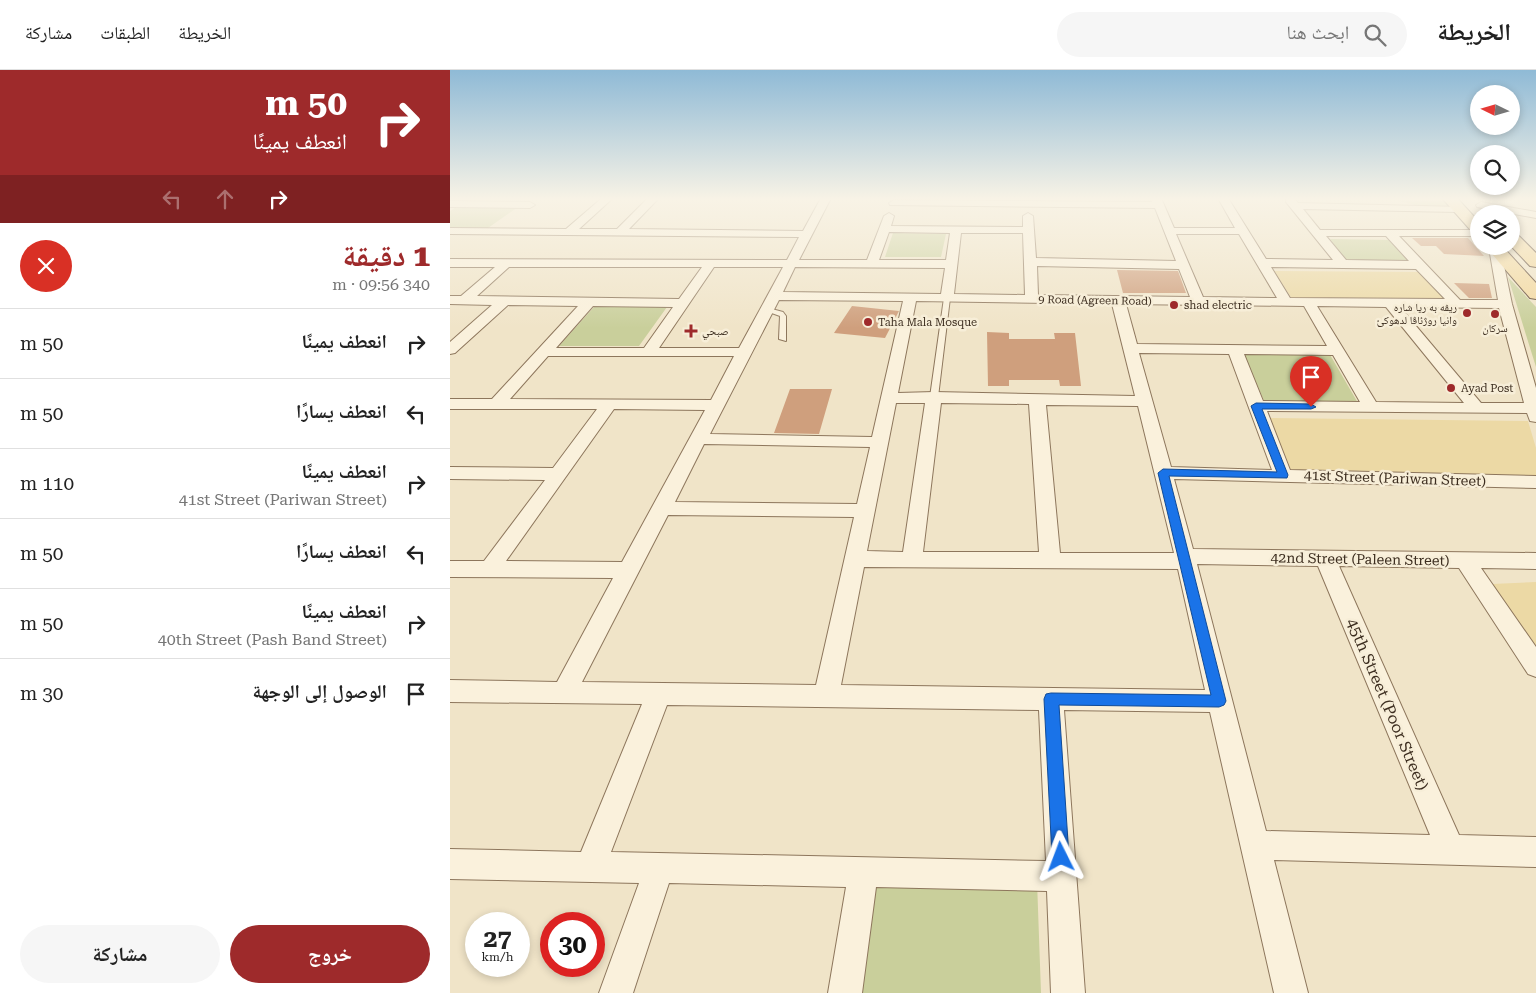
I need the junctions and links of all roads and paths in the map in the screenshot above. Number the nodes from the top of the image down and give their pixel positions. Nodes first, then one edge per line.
1 (590, 241) edge
2 (803, 241) edge
3 (880, 241) edge
4 (955, 241) edge
5 (1029, 241) edge
6 (1175, 241) edge
7 (1249, 241) edge
8 (1324, 241) edge
9 (1396, 241) edge
10 (1520, 245) edge
11 (1496, 255) edge
12 (1501, 255) edge
13 (1031, 262) junction
14 (1536, 262) edge
15 (450, 263) edge
16 (1264, 263) junction
17 (1342, 263) junction
18 (505, 264) junction
19 (565, 264) junction
20 (710, 264) junction
21 (791, 264) junction
22 (872, 264) junction
23 (952, 264) junction
24 (1184, 265) junction
25 (1418, 265) junction
26 (1536, 294) edge
27 (910, 298) junction
28 (947, 298) junction
29 (1032, 299) junction
30 (450, 300) edge
31 (465, 300) junction
32 (505, 300) junction
33 (1118, 300) junction
34 (1198, 301) junction
35 (589, 302) junction
36 (1286, 302) junction
37 (1308, 302) junction
38 (684, 303) junction
39 (771, 303) junction
40 (1390, 303) junction
41 (1457, 304) junction
42 (1505, 304) junction
43 (783, 339) dead end
44 (1131, 348) junction
45 (1235, 349) junction
46 (450, 350) edge
47 (649, 351) junction
48 (1337, 351) junction
49 (545, 352) junction
50 (744, 352) junction
51 (890, 398) junction
52 (934, 398) junction
53 (1037, 399) junction
54 (1145, 401) junction
55 (450, 404) edge
56 (497, 404) junction
57 (608, 406) junction
58 (716, 406) junction
59 (1256, 406) junction
60 (1371, 407) junction
61 (1477, 408) junction
62 (1535, 413) edge
63 (699, 439) junction
64 (881, 442) junction
65 (450, 473) edge
66 (1163, 473) junction
67 (559, 474) junction
68 (1283, 475) junction
69 (1536, 482) edge
70 (662, 508) junction
71 (866, 511) junction
72 (1324, 558) junction
73 (856, 559) junction
74 (912, 559) junction
75 (1185, 559) junction
76 (1050, 560) junction
77 (1465, 560) junction
78 (1536, 561) edge
79 (450, 570) edge
80 (489, 570) junction
81 (629, 570) junction
82 (1536, 667) edge
83 (450, 691) edge
84 (564, 692) junction
85 (659, 694) junction
86 (826, 696) junction
87 (1051, 699) junction
88 (1219, 701) junction
89 (1254, 845) junction
90 (1451, 850) junction
91 (1536, 852) edge
92 (450, 864) edge
93 (590, 866) junction
94 (659, 868) junction
95 (863, 872) junction
96 (1062, 876) junction
97 (616, 993) edge
98 (845, 993) edge
99 (1068, 993) edge
100 (1291, 993) edge

1 - 19 street
2 - 21 street
3 - 22 street
4 - 23 street
5 - 13 street
6 - 24 street
7 - 16 street
8 - 17 street
9 - 25 street
10 - 14 main road
11 - 42 street
12 - 26 main road
13 - 24 street
13 - 29 street
15 - 18 street
16 - 17 street
16 - 36 street
17 - 25 street
18 - 19 street
18 - 31 street
19 - 20 street
20 - 21 street
20 - 38 street
21 - 22 street
21 - 39 street
22 - 23 street
23 - 28 street
24 - 34 street
25 - 41 street
27 - 28 street, 9 Road (Agreen Road)
27 - 39 street, 9 Road (Agreen Road)
27 - 51 street
28 - 29 street, 9 Road (Agreen Road)
28 - 52 lane
29 - 33 street, 9 Road (Agreen Road)
30 - 31 street
31 - 32 street
32 - 35 street
32 - 46 street
33 - 34 street, 9 Road (Agreen Road)
33 - 44 street
34 - 36 street, 9 Road (Agreen Road)
35 - 38 street
35 - 49 street
36 - 37 street, 9 Road (Agreen Road)
37 - 40 street, 9 Road (Agreen Road)
37 - 48 street
38 - 47 street
39 - 43 lane
39 - 50 street
40 - 41 street, 9 Road (Agreen Road)
40 - 61 street
41 - 42 street, 9 Road (Agreen Road)
42 - 62 street
44 - 45 street
44 - 54 street
45 - 48 street
45 - 59 street
47 - 49 street
47 - 50 street
48 - 60 street
49 - 56 street
50 - 58 street
51 - 52 street
51 - 64 street
52 - 53 street
52 - 74 street
53 - 54 street
53 - 76 street
54 - 66 street
55 - 56 street
56 - 57 street
57 - 58 street
57 - 67 street
58 - 63 street
59 - 60 street
59 - 68 street
60 - 61 street
61 - 62 street
63 - 64 street
63 - 70 street
64 - 71 street
65 - 67 street
66 - 68 street, 41st Street (Pariwan Street)
66 - 75 street
67 - 80 street
68 - 69 street, 41st Street (Pariwan Street)
70 - 71 street
70 - 81 street
71 - 73 street
72 - 75 street, 42nd Street (Paleen Street)
72 - 77 street, 42nd Street (Paleen Street)
72 - 90 street, 45th Street (Poor Street)
73 - 74 street, 42nd Street (Paleen Street)
73 - 86 street
74 - 76 street, 42nd Street (Paleen Street)
75 - 76 street, 42nd Street (Paleen Street)
75 - 88 street
77 - 78 street, 42nd Street (Paleen Street)
77 - 82 street
79 - 80 street
80 - 81 street
81 - 84 street
83 - 84 street
84 - 85 street
85 - 86 street
85 - 93 street
86 - 87 street
87 - 88 street
87 - 96 street
88 - 89 street
89 - 90 street
89 - 100 street
90 - 91 street
92 - 93 street
93 - 94 street
94 - 95 street
94 - 97 street
95 - 96 street
95 - 98 street
96 - 99 street

